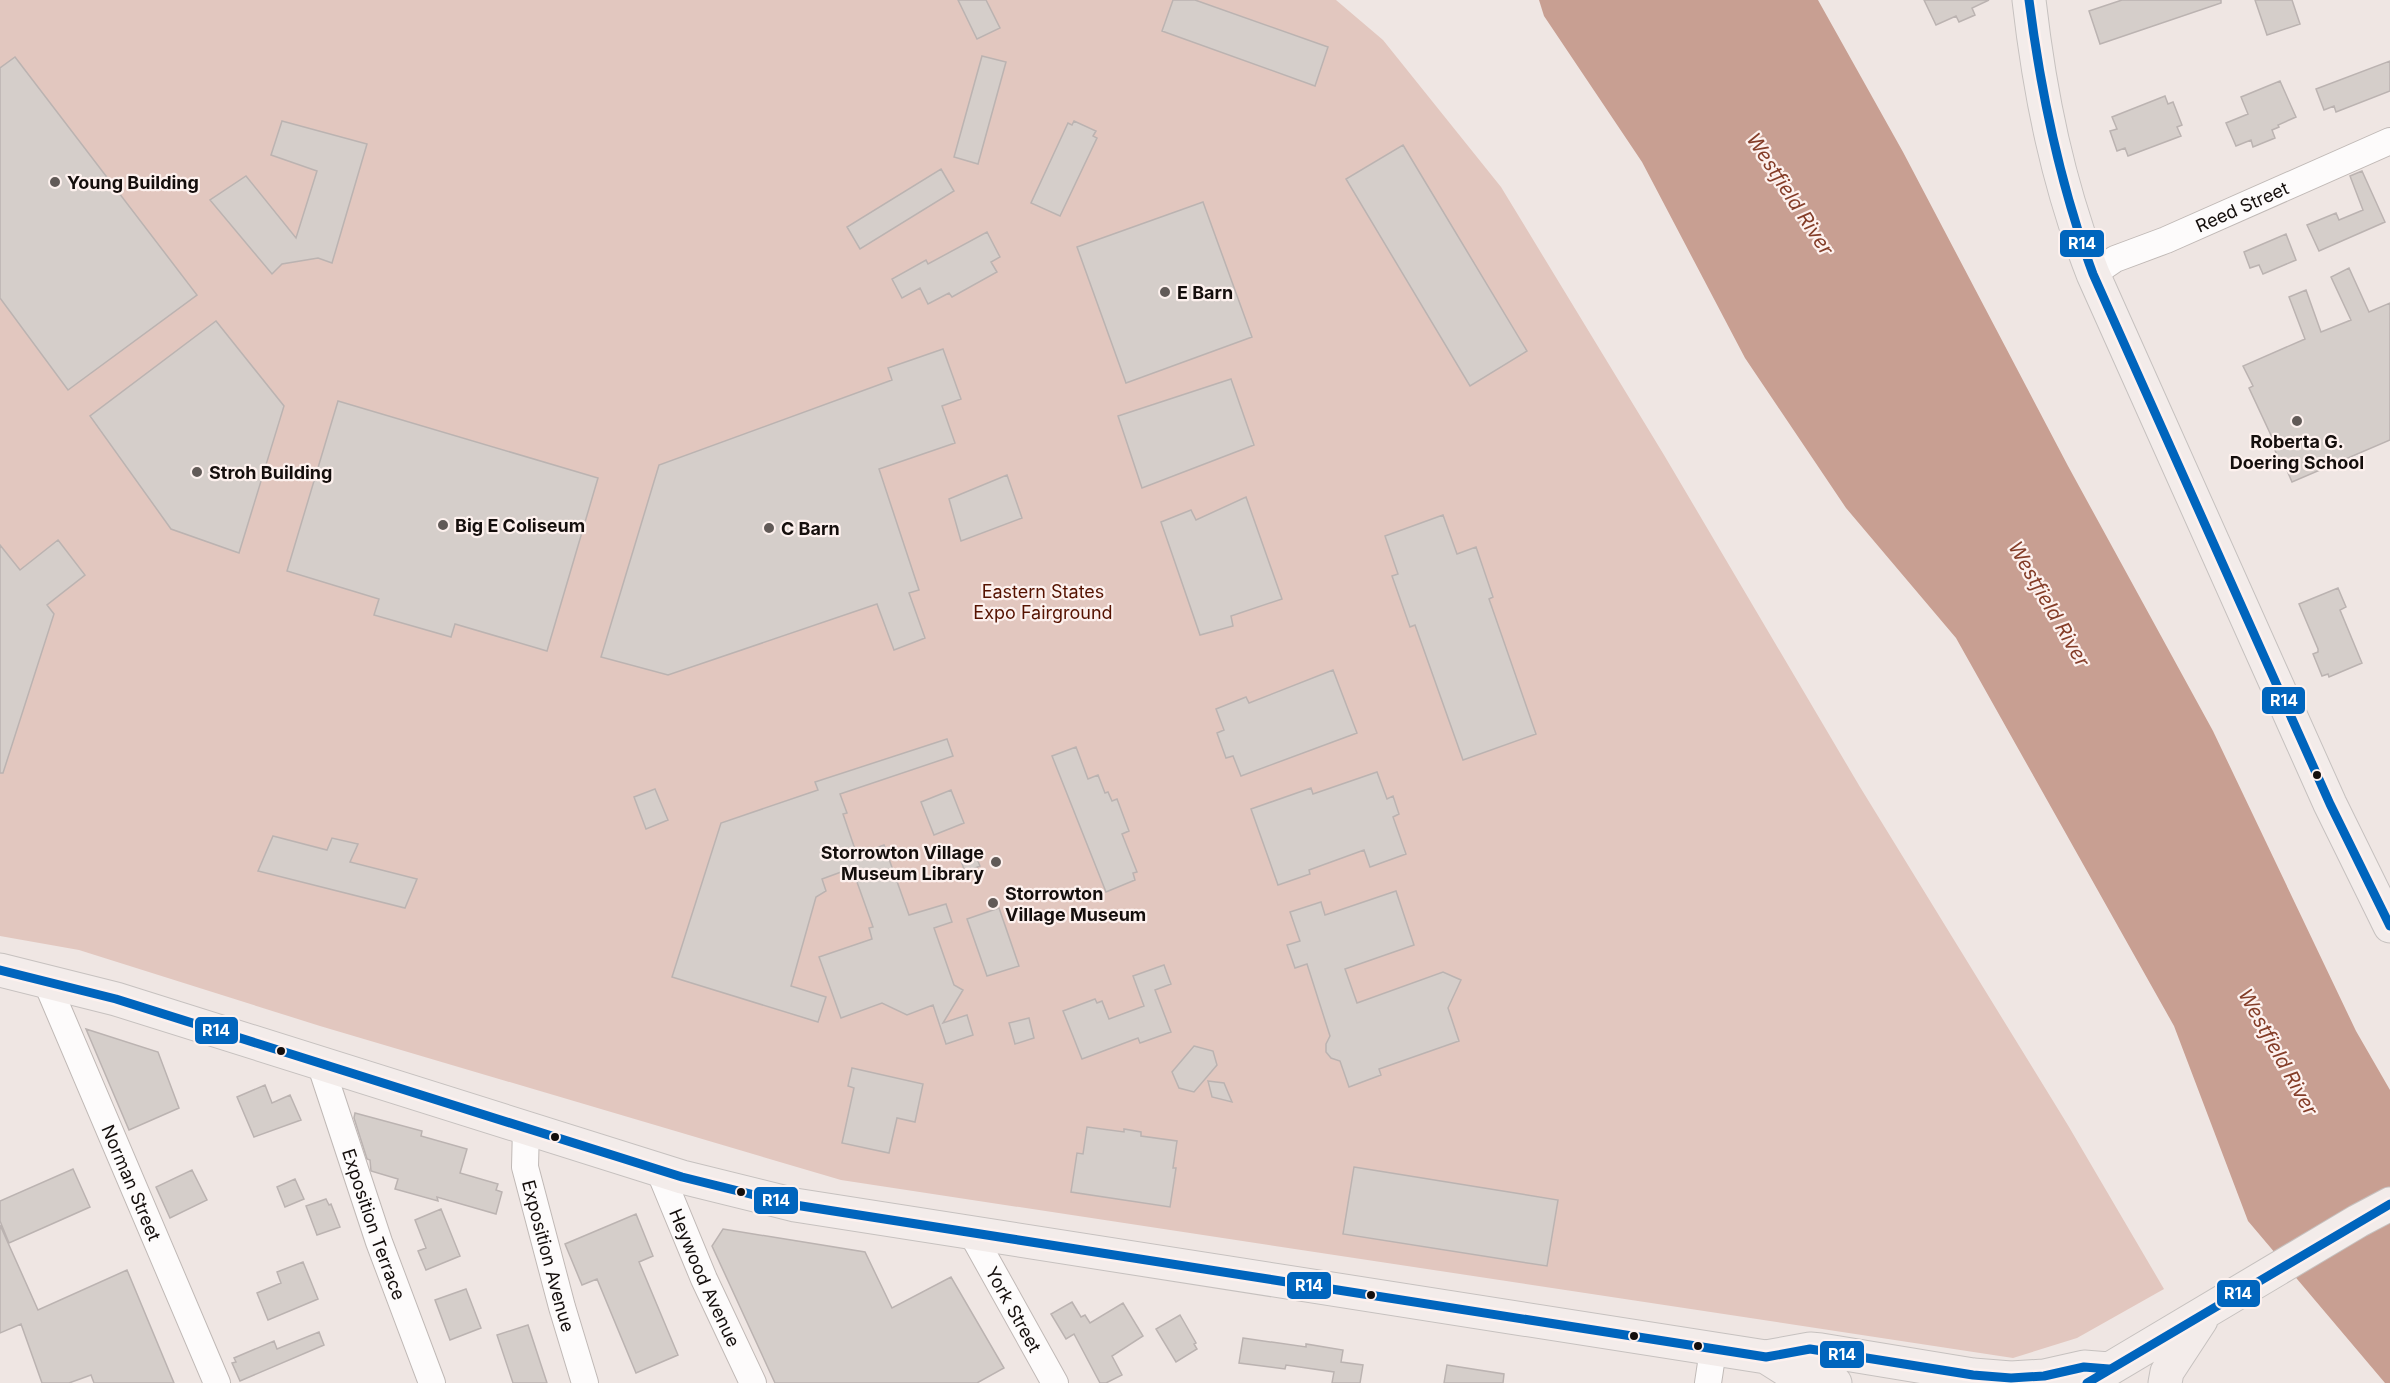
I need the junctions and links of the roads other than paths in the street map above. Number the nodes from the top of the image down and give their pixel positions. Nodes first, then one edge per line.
1 (2029, 0) edge
2 (2390, 141) edge
3 (2093, 274) junction
4 (2390, 926) edge
5 (0, 970) edge
6 (46, 981) junction
7 (320, 1062) junction
8 (526, 1127) junction
9 (659, 1170) junction
10 (2390, 1204) edge
11 (972, 1234) junction
12 (2205, 1314) junction
13 (1713, 1350) junction
14 (1766, 1358) junction
15 (2104, 1378) edge
16 (217, 1383) edge
17 (432, 1383) edge
18 (585, 1383) edge
19 (753, 1383) edge
20 (1055, 1383) edge
21 (1708, 1383) edge
22 (1834, 1383) edge
23 (2165, 1383) edge

1 - 3 main road
2 - 3 street, Reed Street
3 - 4 main road
5 - 6 main road
6 - 7 main road
6 - 16 street, Norman Street
7 - 8 main road
7 - 17 street, Exposition Terrace
8 - 9 main road
8 - 18 street, Exposition Avenue
9 - 11 main road
9 - 19 street, Heywood Avenue
10 - 12 main road
11 - 13 main road
11 - 20 street, York Street
12 - 15 main road
12 - 23 main road
13 - 14 main road
13 - 21 street
14 - 15 main road
14 - 22 main road

